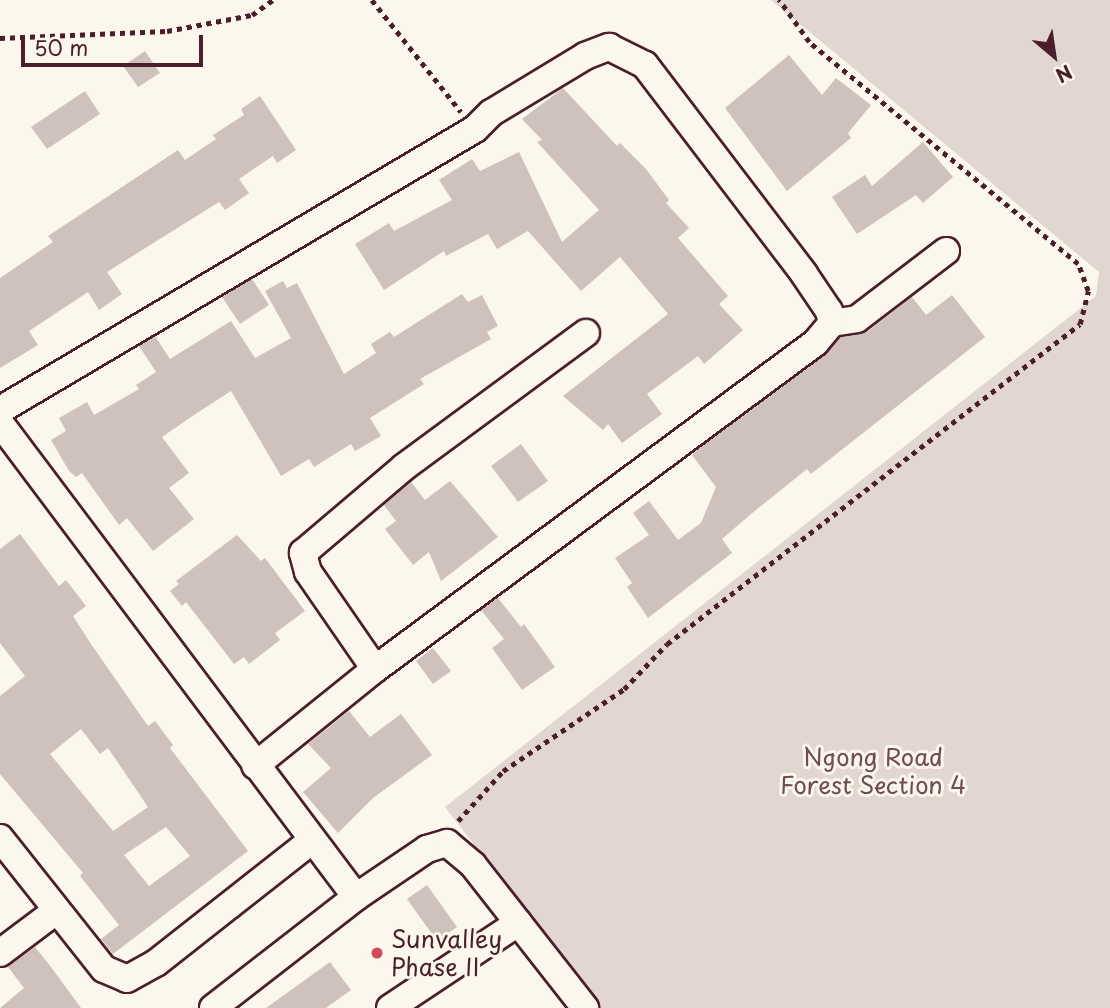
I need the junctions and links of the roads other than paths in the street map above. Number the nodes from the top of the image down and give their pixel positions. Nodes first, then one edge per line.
1 (946, 251) dead end
2 (832, 323) junction
3 (586, 333) dead end
4 (0, 410) edge
5 (0, 423) edge
6 (375, 669) junction
7 (255, 766) junction
8 (0, 838) edge
9 (311, 841) junction
10 (356, 897) junction
11 (57, 910) junction
12 (518, 923) junction
13 (0, 953) edge
14 (213, 1008) edge
15 (390, 1008) edge
16 (585, 1008) edge

1 - 2 street
2 - 4 street
2 - 6 street
3 - 6 street
5 - 7 street
6 - 7 street
7 - 9 street
8 - 11 street
9 - 10 street
9 - 11 street
10 - 12 street
10 - 14 street
11 - 13 street
12 - 15 street
12 - 16 street

